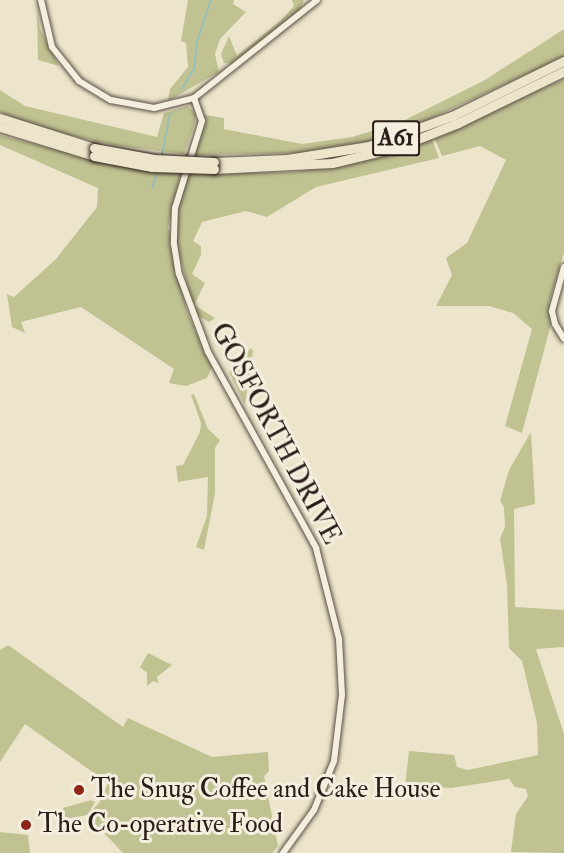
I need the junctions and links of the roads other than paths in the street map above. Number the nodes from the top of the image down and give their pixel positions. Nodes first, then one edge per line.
1 (41, 0) edge
2 (317, 0) edge
3 (564, 61) edge
4 (564, 71) edge
5 (194, 98) junction
6 (0, 118) edge
7 (0, 127) edge
8 (94, 152) junction
9 (214, 166) junction
10 (564, 267) edge
11 (564, 339) edge
12 (283, 853) edge

1 - 5 street
2 - 5 street
3 - 9 highway, A61
4 - 9 highway, A61
5 - 12 street, GOSFORTH DRIVE
6 - 8 highway, A61
7 - 8 highway, A61
8 - 9 highway, A61, bridge
10 - 11 street

